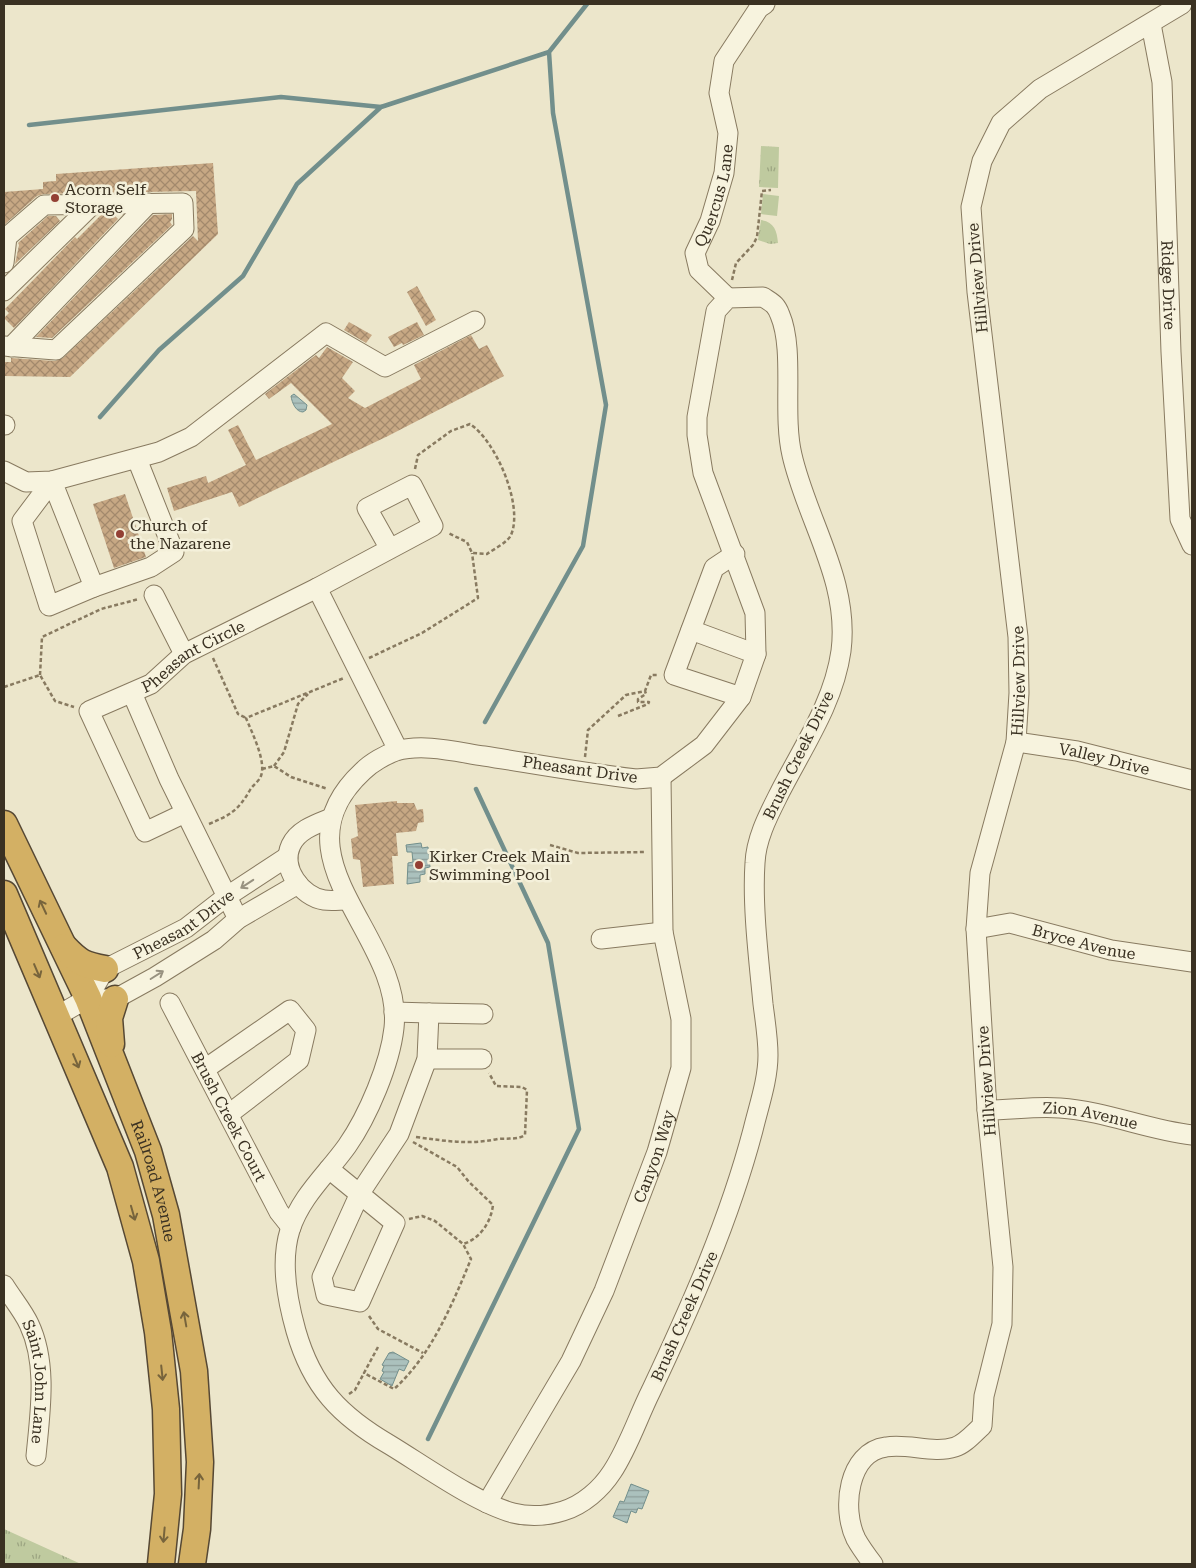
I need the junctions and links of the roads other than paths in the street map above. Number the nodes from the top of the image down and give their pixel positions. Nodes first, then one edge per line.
1 (1182, 4) edge
2 (762, 6) edge
3 (1151, 24) junction
4 (149, 203) junction
5 (93, 204) junction
6 (4, 263) edge
7 (4, 291) edge
8 (728, 298) junction
9 (475, 321) dead end
10 (7, 347) edge
11 (137, 459) junction
12 (4, 472) edge
13 (52, 481) junction
14 (1192, 545) edge
15 (390, 549) junction
16 (735, 554) junction
17 (94, 587) junction
18 (317, 588) junction
19 (154, 595) road end
20 (691, 630) junction
21 (184, 654) junction
22 (756, 654) junction
23 (132, 693) junction
24 (741, 697) junction
25 (1016, 742) junction
26 (398, 750) junction
27 (661, 776) junction
28 (1192, 780) edge
29 (185, 813) junction
30 (331, 818) junction
31 (4, 824) edge
32 (330, 853) joint
33 (288, 858) junction
34 (298, 884) junction
35 (4, 894) edge
36 (226, 897) junction
37 (347, 900) junction
38 (238, 919) junction
39 (976, 929) junction
40 (663, 932) junction
41 (601, 939) dead end
42 (60, 944) junction
43 (1192, 962) edge
44 (105, 969) junction
45 (88, 998) junction
46 (115, 999) junction
47 (170, 1003) dead end
48 (394, 1012) junction
49 (429, 1013) junction
50 (483, 1014) dead end
51 (57, 1016) junction
52 (427, 1059) junction
53 (482, 1059) road end
54 (205, 1069) junction
55 (123, 1085) junction
56 (987, 1110) junction
57 (229, 1114) junction
58 (1192, 1135) edge
59 (329, 1169) junction
60 (360, 1192) junction
61 (291, 1227) junction
62 (4, 1285) edge
63 (36, 1456) dead end
64 (487, 1503) junction
65 (161, 1564) edge
66 (192, 1564) edge
67 (873, 1564) edge

1 - 3 street, Hillview Drive
2 - 8 street, Quercus Lane
3 - 14 street, Ridge Drive
3 - 25 street, Hillview Drive
4 - 5 street
4 - 10 street
4 - 10 street
5 - 6 street
5 - 7 street
8 - 16 street, Pheasant Drive
8 - 64 street, Brush Creek Drive
9 - 11 street
11 - 13 street
11 - 17 street
12 - 13 street
13 - 17 street
13 - 17 street
15 - 15 street, Pheasant Circle
15 - 18 street, Pheasant Circle
16 - 20 street
16 - 22 street, Pheasant Drive
18 - 21 street, Pheasant Circle
18 - 26 street
19 - 21 street
20 - 22 street
20 - 24 street
21 - 23 street, Pheasant Circle
22 - 24 street, Pheasant Drive
23 - 29 street, Pheasant Circle
23 - 29 street
24 - 27 street, Pheasant Drive
25 - 28 street, Valley Drive
25 - 39 street, Hillview Drive
26 - 27 street, Pheasant Drive
26 - 30 street, Pheasant Drive
27 - 40 street, Canyon Way
29 - 36 street, Pheasant Circle
30 - 32 street, Pheasant Drive
30 - 33 street
42 -> 31 highway, Railroad Avenue
32 - 37 street, Brush Creek Drive
33 - 34 street
33 -> 36 street, Pheasant Drive
34 - 37 street
34 - 38 street, Pheasant Drive
35 -> 51 highway, Railroad Avenue
36 - 38 street, Pheasant Circle
36 - 44 street, Pheasant Drive
37 - 48 street, Brush Creek Drive
46 -> 38 street, Pheasant Drive
39 - 43 street, Bryce Avenue
39 - 56 street, Hillview Drive
40 - 41 street
40 - 64 street, Canyon Way
42 - 44 highway
42 - 45 highway, Railroad Avenue
44 - 45 street
45 - 46 street
45 - 51 street
45 - 55 highway, Railroad Avenue
46 - 55 highway
47 - 54 street, Brush Creek Court
48 - 49 street
48 - 59 street, Brush Creek Drive
49 - 50 street
49 - 52 street
51 -> 65 highway, Railroad Avenue
52 - 53 street
52 - 60 street
54 - 57 street, Brush Creek Court
54 - 57 street
66 -> 55 highway, Railroad Avenue
56 - 58 street, Zion Avenue
56 - 67 street, Hillview Drive
57 - 61 street, Brush Creek Court
59 - 60 street
59 - 61 street, Brush Creek Drive
60 - 60 street
61 - 64 street, Brush Creek Drive
62 - 63 street, Saint John Lane

